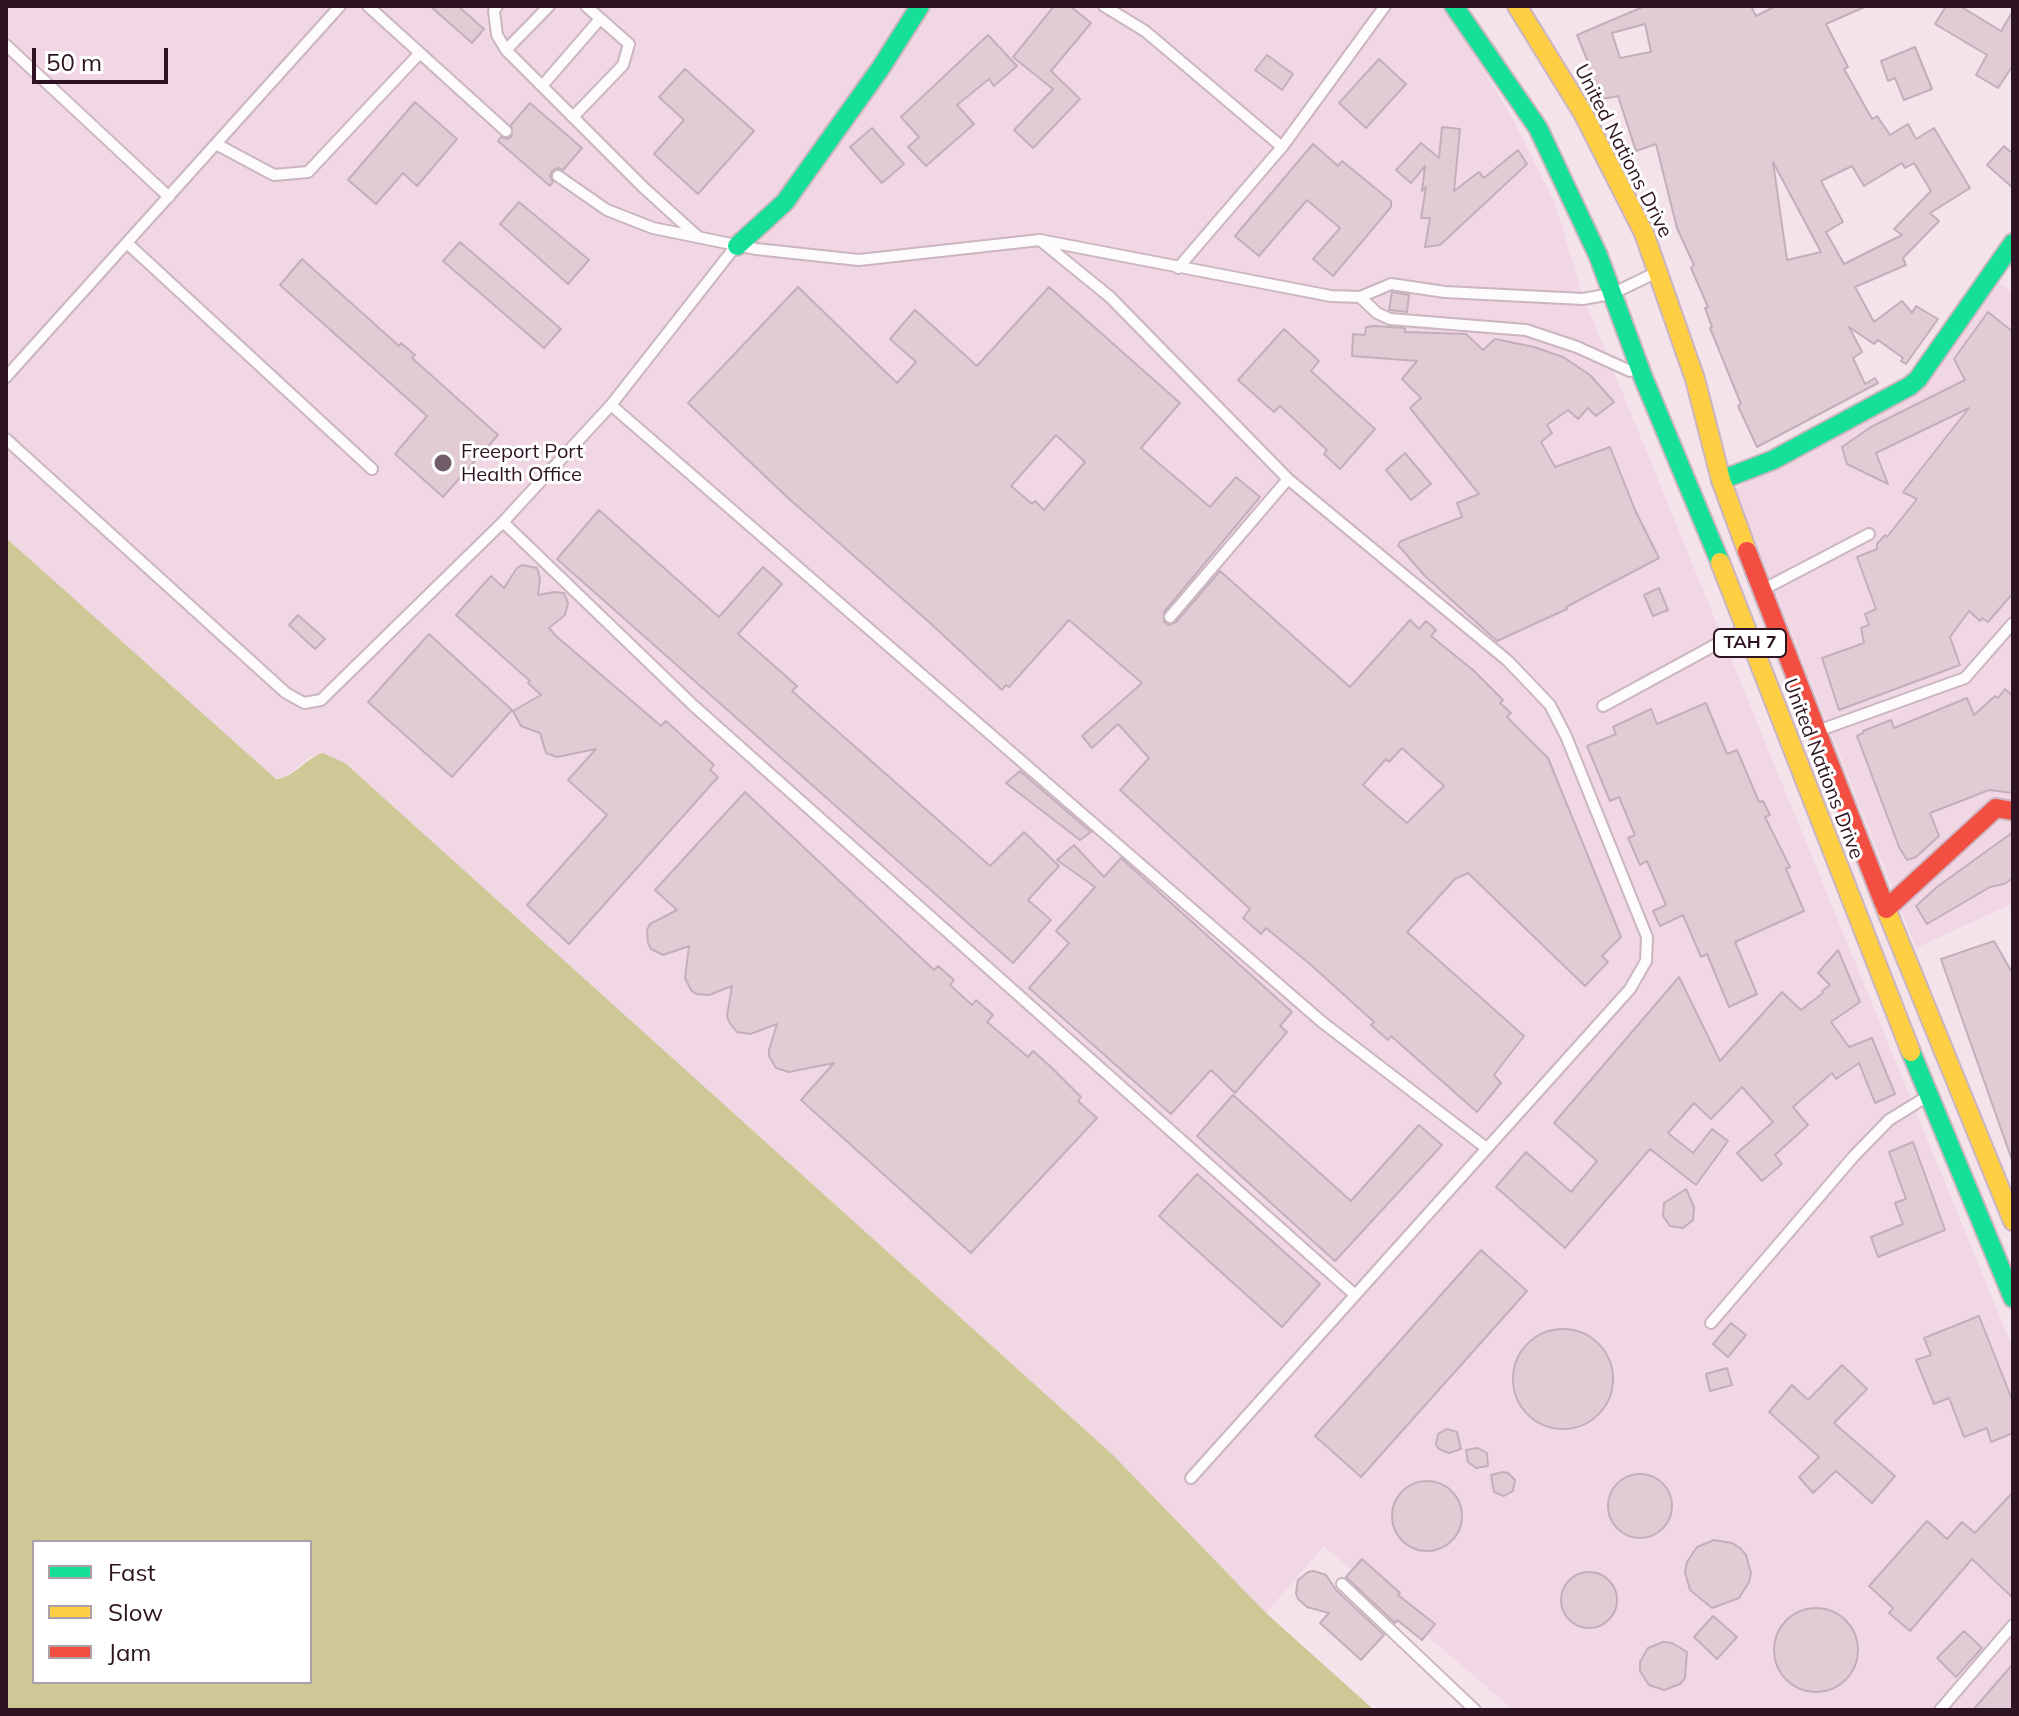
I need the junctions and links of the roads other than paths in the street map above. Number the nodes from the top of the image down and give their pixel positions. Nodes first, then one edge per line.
1 (340, 6) edge
2 (368, 6) edge
3 (497, 6) edge
4 (549, 6) edge
5 (586, 6) edge
6 (920, 6) edge
7 (1104, 6) edge
8 (1385, 6) edge
9 (1454, 6) edge
10 (1517, 6) edge
11 (600, 19) junction
12 (6, 45) edge
13 (506, 50) junction
14 (419, 54) junction
15 (542, 86) junction
16 (573, 117) junction
17 (506, 131) dead end
18 (216, 144) junction
19 (1282, 147) junction
20 (558, 176) dead end
21 (169, 197) junction
22 (698, 237) junction
23 (1040, 240) junction
24 (127, 243) junction
25 (2013, 243) edge
26 (737, 246) junction
27 (1178, 268) junction
28 (1658, 271) junction
29 (1613, 294) junction
30 (1360, 297) junction
31 (6, 377) edge
32 (1643, 377) junction
33 (611, 405) junction
34 (6, 439) edge
35 (372, 469) dead end
36 (1288, 479) junction
37 (1721, 480) junction
38 (503, 522) junction
39 (1869, 534) dead end
40 (1761, 591) junction
41 (1170, 617) dead end
42 (2013, 623) edge
43 (1745, 629) junction
44 (1603, 706) dead end
45 (1817, 732) junction
46 (2013, 811) edge
47 (1886, 909) junction
48 (1928, 1096) junction
49 (1485, 1147) junction
50 (2013, 1221) edge
51 (1354, 1294) junction
52 (2013, 1298) edge
53 (1711, 1323) dead end
54 (1191, 1478) dead end
55 (1342, 1584) dead end
56 (2013, 1625) edge
57 (1475, 1710) edge
58 (1940, 1710) edge

1 - 18 lane
2 - 14 lane
3 - 13 lane
4 - 13 lane
5 - 11 lane
6 - 26 main road
7 - 19 lane
8 - 19 lane
9 - 29 main road, United Nations Drive / TAH 7
10 - 28 main road, United Nations Drive / TAH 7
11 - 15 lane
11 - 16 lane
12 - 21 lane
13 - 15 lane
14 - 17 lane
14 - 18 lane
15 - 16 lane
16 - 22 lane
18 - 21 lane
19 - 27 lane
20 - 22 lane
21 - 24 lane
22 - 26 lane
23 - 26 lane
23 - 27 lane
23 - 36 lane
24 - 31 lane
24 - 35 lane
25 - 37 main road
26 - 33 lane
27 - 30 lane
28 - 29 lane
28 - 37 main road, United Nations Drive / TAH 7
29 - 30 lane
29 - 32 main road, United Nations Drive / TAH 7
30 - 32 lane
32 - 43 main road, United Nations Drive / TAH 7
33 - 38 lane
33 - 49 lane
34 - 38 lane
36 - 41 lane
36 - 49 lane
37 - 40 main road, United Nations Drive / TAH 7
38 - 51 lane
39 - 40 lane
40 - 45 main road, United Nations Drive / TAH 7
42 - 45 lane
43 - 44 lane
43 - 48 main road, United Nations Drive / TAH 7
45 - 47 main road, United Nations Drive / TAH 7
46 - 47 main road
47 - 50 main road, United Nations Drive / TAH 7
48 - 52 main road, United Nations Drive / TAH 7
48 - 53 lane
49 - 51 lane
51 - 54 lane
55 - 57 lane
56 - 58 lane

